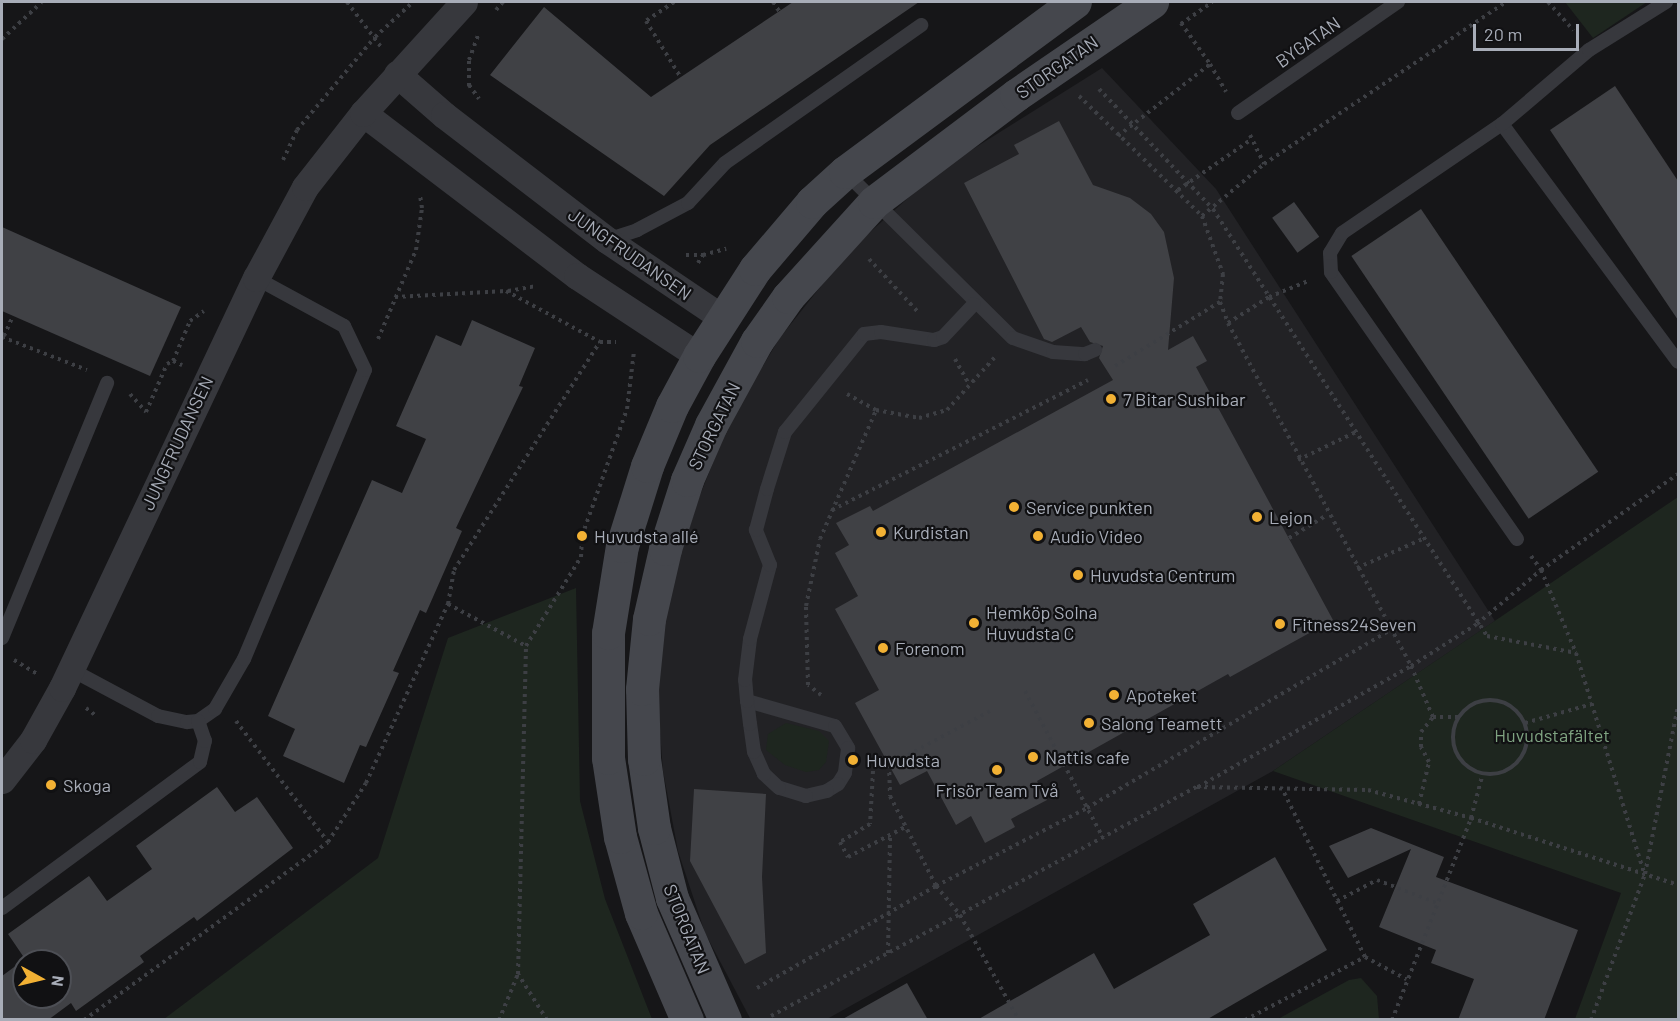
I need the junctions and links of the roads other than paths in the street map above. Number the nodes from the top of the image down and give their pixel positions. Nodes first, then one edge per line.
1 (464, 2) edge
2 (1075, 2) edge
3 (1398, 2) edge
4 (1666, 2) edge
5 (1145, 4) edge
6 (921, 26) dead end
7 (397, 74) junction
8 (363, 113) junction
9 (1238, 113) road end
10 (1502, 124) junction
11 (845, 172) junction
12 (874, 202) junction
13 (607, 240) junction
14 (256, 278) junction
15 (974, 304) junction
16 (724, 319) junction
17 (757, 341) junction
18 (1095, 350) dead end
19 (699, 356) junction
20 (1678, 362) edge
21 (736, 379) junction
22 (107, 383) road end
23 (1518, 539) road end
24 (2, 638) edge
25 (70, 669) junction
26 (747, 701) junction
27 (198, 721) junction
28 (2, 780) edge
29 (2, 908) edge
30 (687, 1020) edge
31 (725, 1020) edge

1 - 7 street, JUNGFRUDANSEN
2 - 11 street, STORGATAN
3 - 9 lane, BYGATAN
4 - 10 lane
5 - 12 street, STORGATAN
6 - 13 lane
7 - 8 street, JUNGFRUDANSEN
7 - 13 street, JUNGFRUDANSEN
8 - 14 street, JUNGFRUDANSEN
8 - 19 street
10 - 20 lane
10 - 23 lane
11 - 12 lane
11 - 16 street, STORGATAN
12 - 15 lane
12 - 17 street, STORGATAN
13 - 16 street, JUNGFRUDANSEN
14 - 25 street, JUNGFRUDANSEN
14 - 27 lane
15 - 18 lane
15 - 26 lane
16 - 17 street
16 - 19 street, STORGATAN
17 - 21 street, STORGATAN
19 - 21 street
19 - 30 street, STORGATAN
21 - 31 street, STORGATAN
22 - 24 lane
25 - 27 lane
25 - 28 street, JUNGFRUDANSEN
26 - 26 lane
27 - 29 lane

